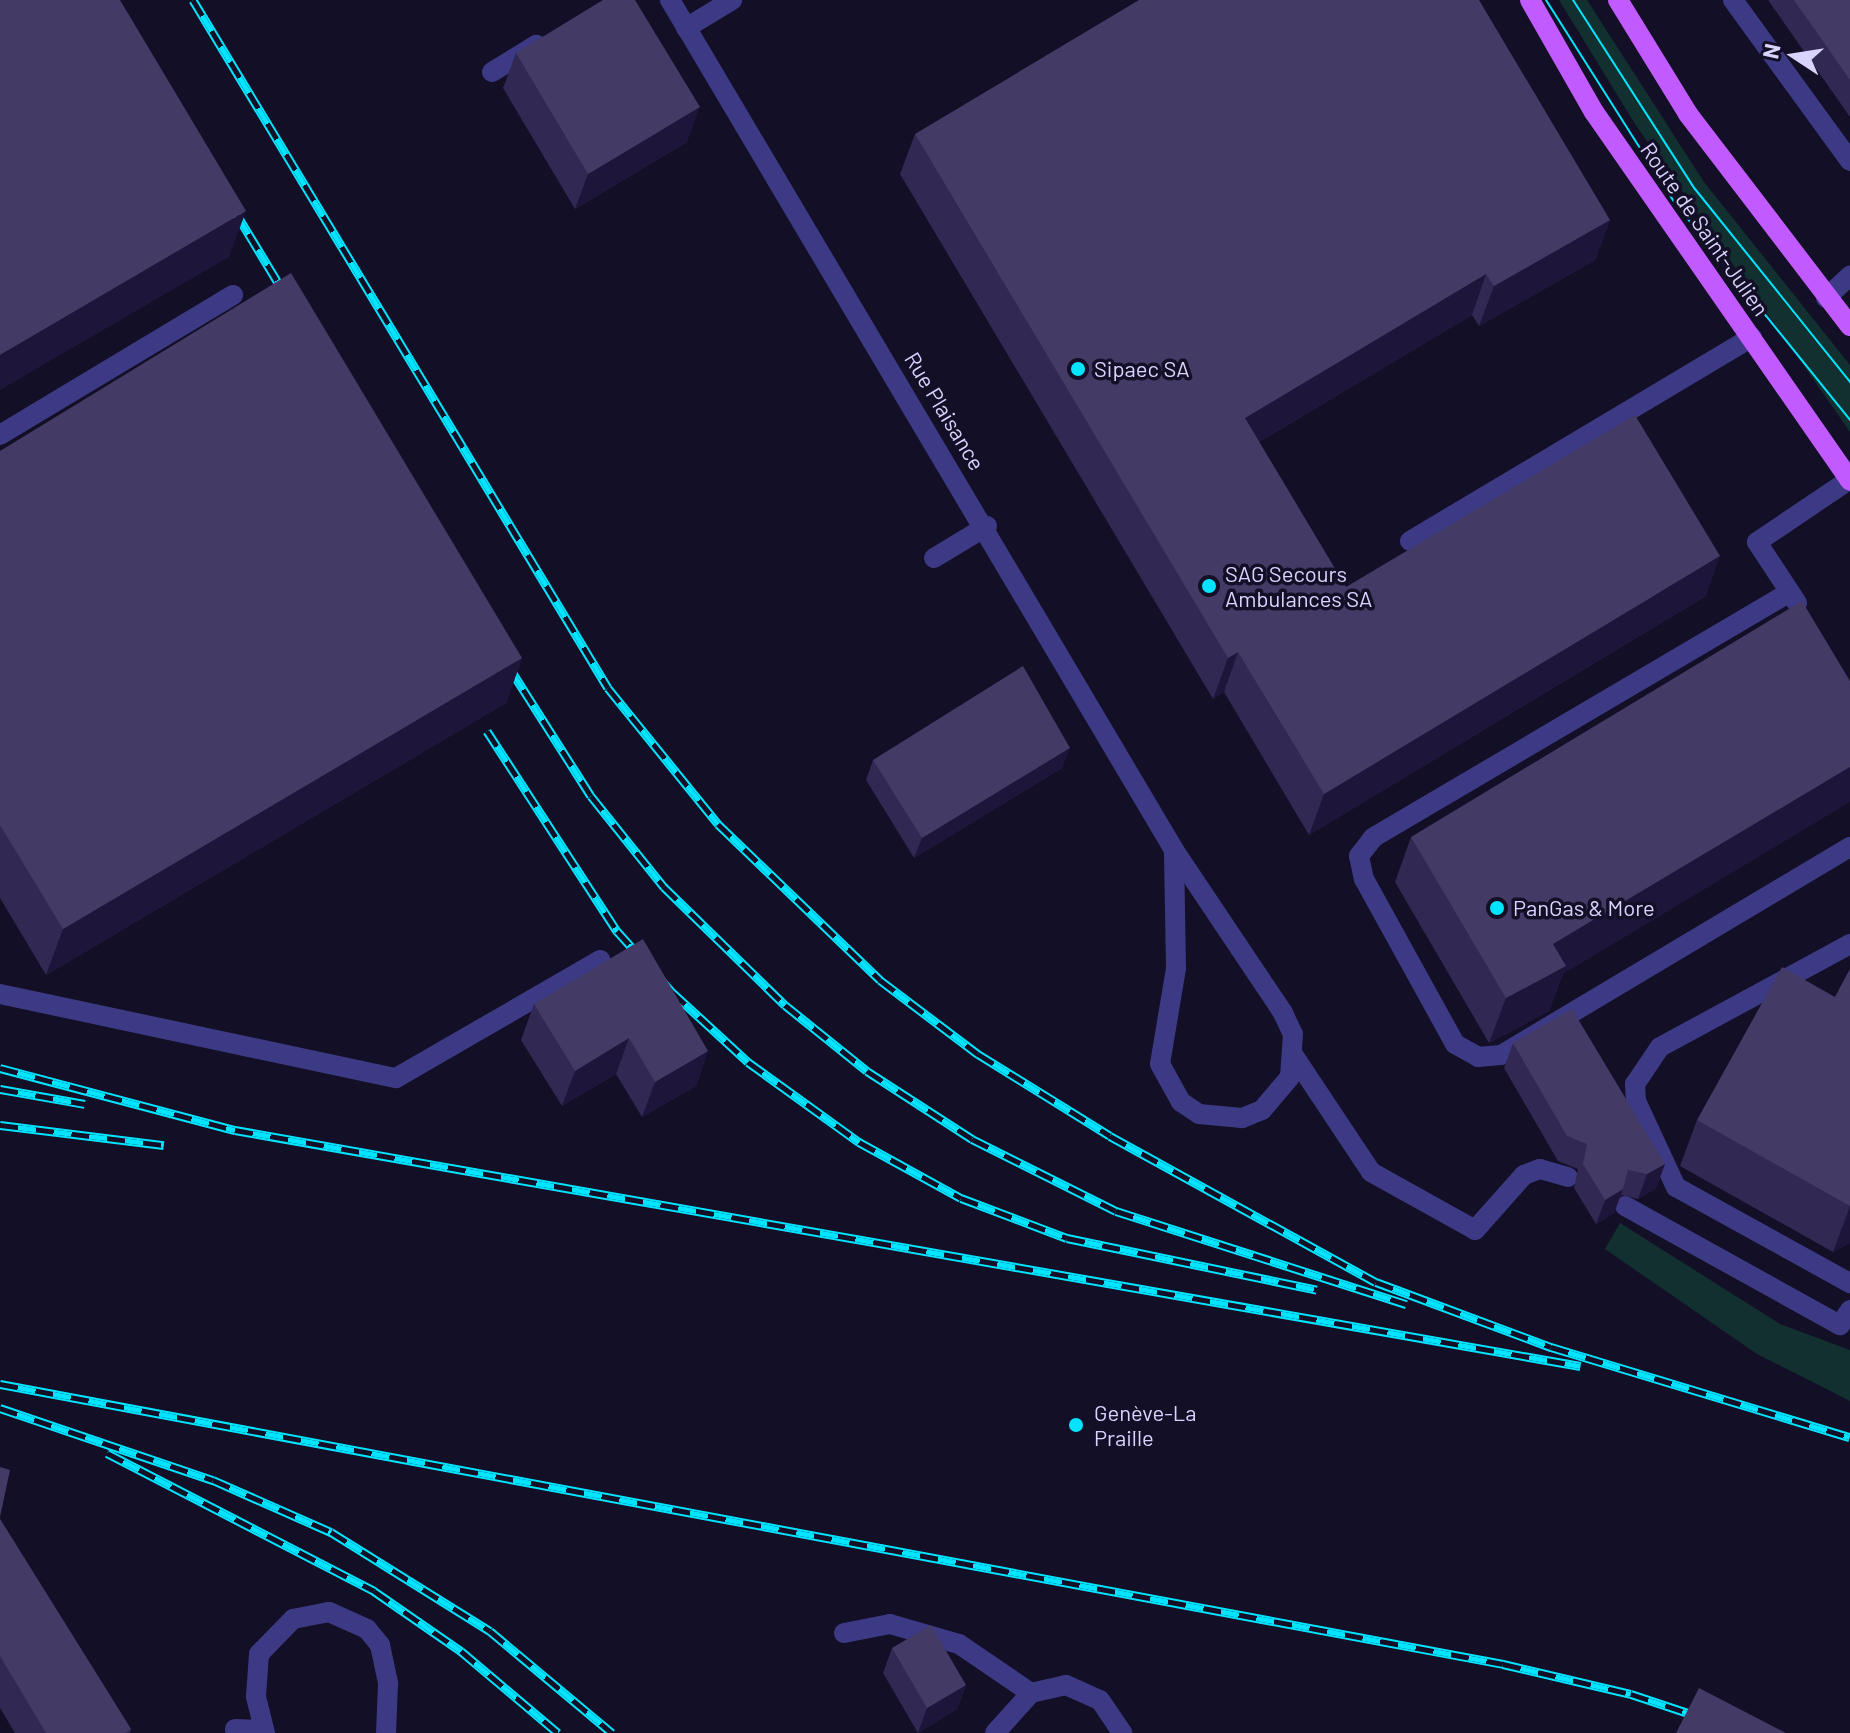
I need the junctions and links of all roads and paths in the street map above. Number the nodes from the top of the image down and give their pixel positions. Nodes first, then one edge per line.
1 (670, 0) edge
2 (732, 0) edge
3 (1530, 0) edge
4 (1618, 0) edge
5 (1733, 0) edge
6 (686, 28) junction
7 (559, 32) edge
8 (492, 72) dead end
9 (1850, 161) edge
10 (1850, 276) edge
11 (233, 295) dead end
12 (1826, 298) junction
13 (1850, 326) edge
14 (1752, 337) junction
15 (0, 435) edge
16 (1850, 480) edge
17 (987, 526) junction
18 (1410, 541) dead end
19 (934, 558) dead end
20 (1790, 592) junction
21 (1807, 619) edge
22 (1850, 847) edge
23 (1174, 850) junction
24 (1850, 944) edge
25 (600, 960) edge
26 (0, 994) edge
27 (1294, 1056) junction
28 (1568, 1177) dead end
29 (1625, 1206) edge
30 (1850, 1283) edge
31 (1850, 1310) edge
32 (844, 1633) dead end
33 (1031, 1693) junction
34 (235, 1729) dead end
35 (265, 1732) edge
36 (386, 1733) edge
37 (995, 1733) edge
38 (1122, 1733) edge

1 - 6 street, Rue Plaisance
2 - 6 street
3 - 14 main road, Route de Saint-Julien
4 - 12 main road
5 - 9 street
6 - 17 street, Rue Plaisance
7 - 8 street
10 - 12 street
11 - 15 street
12 - 13 main road
14 - 16 main road, Route de Saint-Julien
14 - 18 street
16 - 20 street
17 - 19 street
17 - 23 street, Rue Plaisance
20 - 21 street
20 - 22 street
23 - 27 street, Rue Plaisance
23 - 27 street, Rue Plaisance
24 - 30 street
25 - 26 street
27 - 28 street
29 - 31 street
32 - 33 street
33 - 37 street
33 - 38 street
34 - 35 street
35 - 36 street

